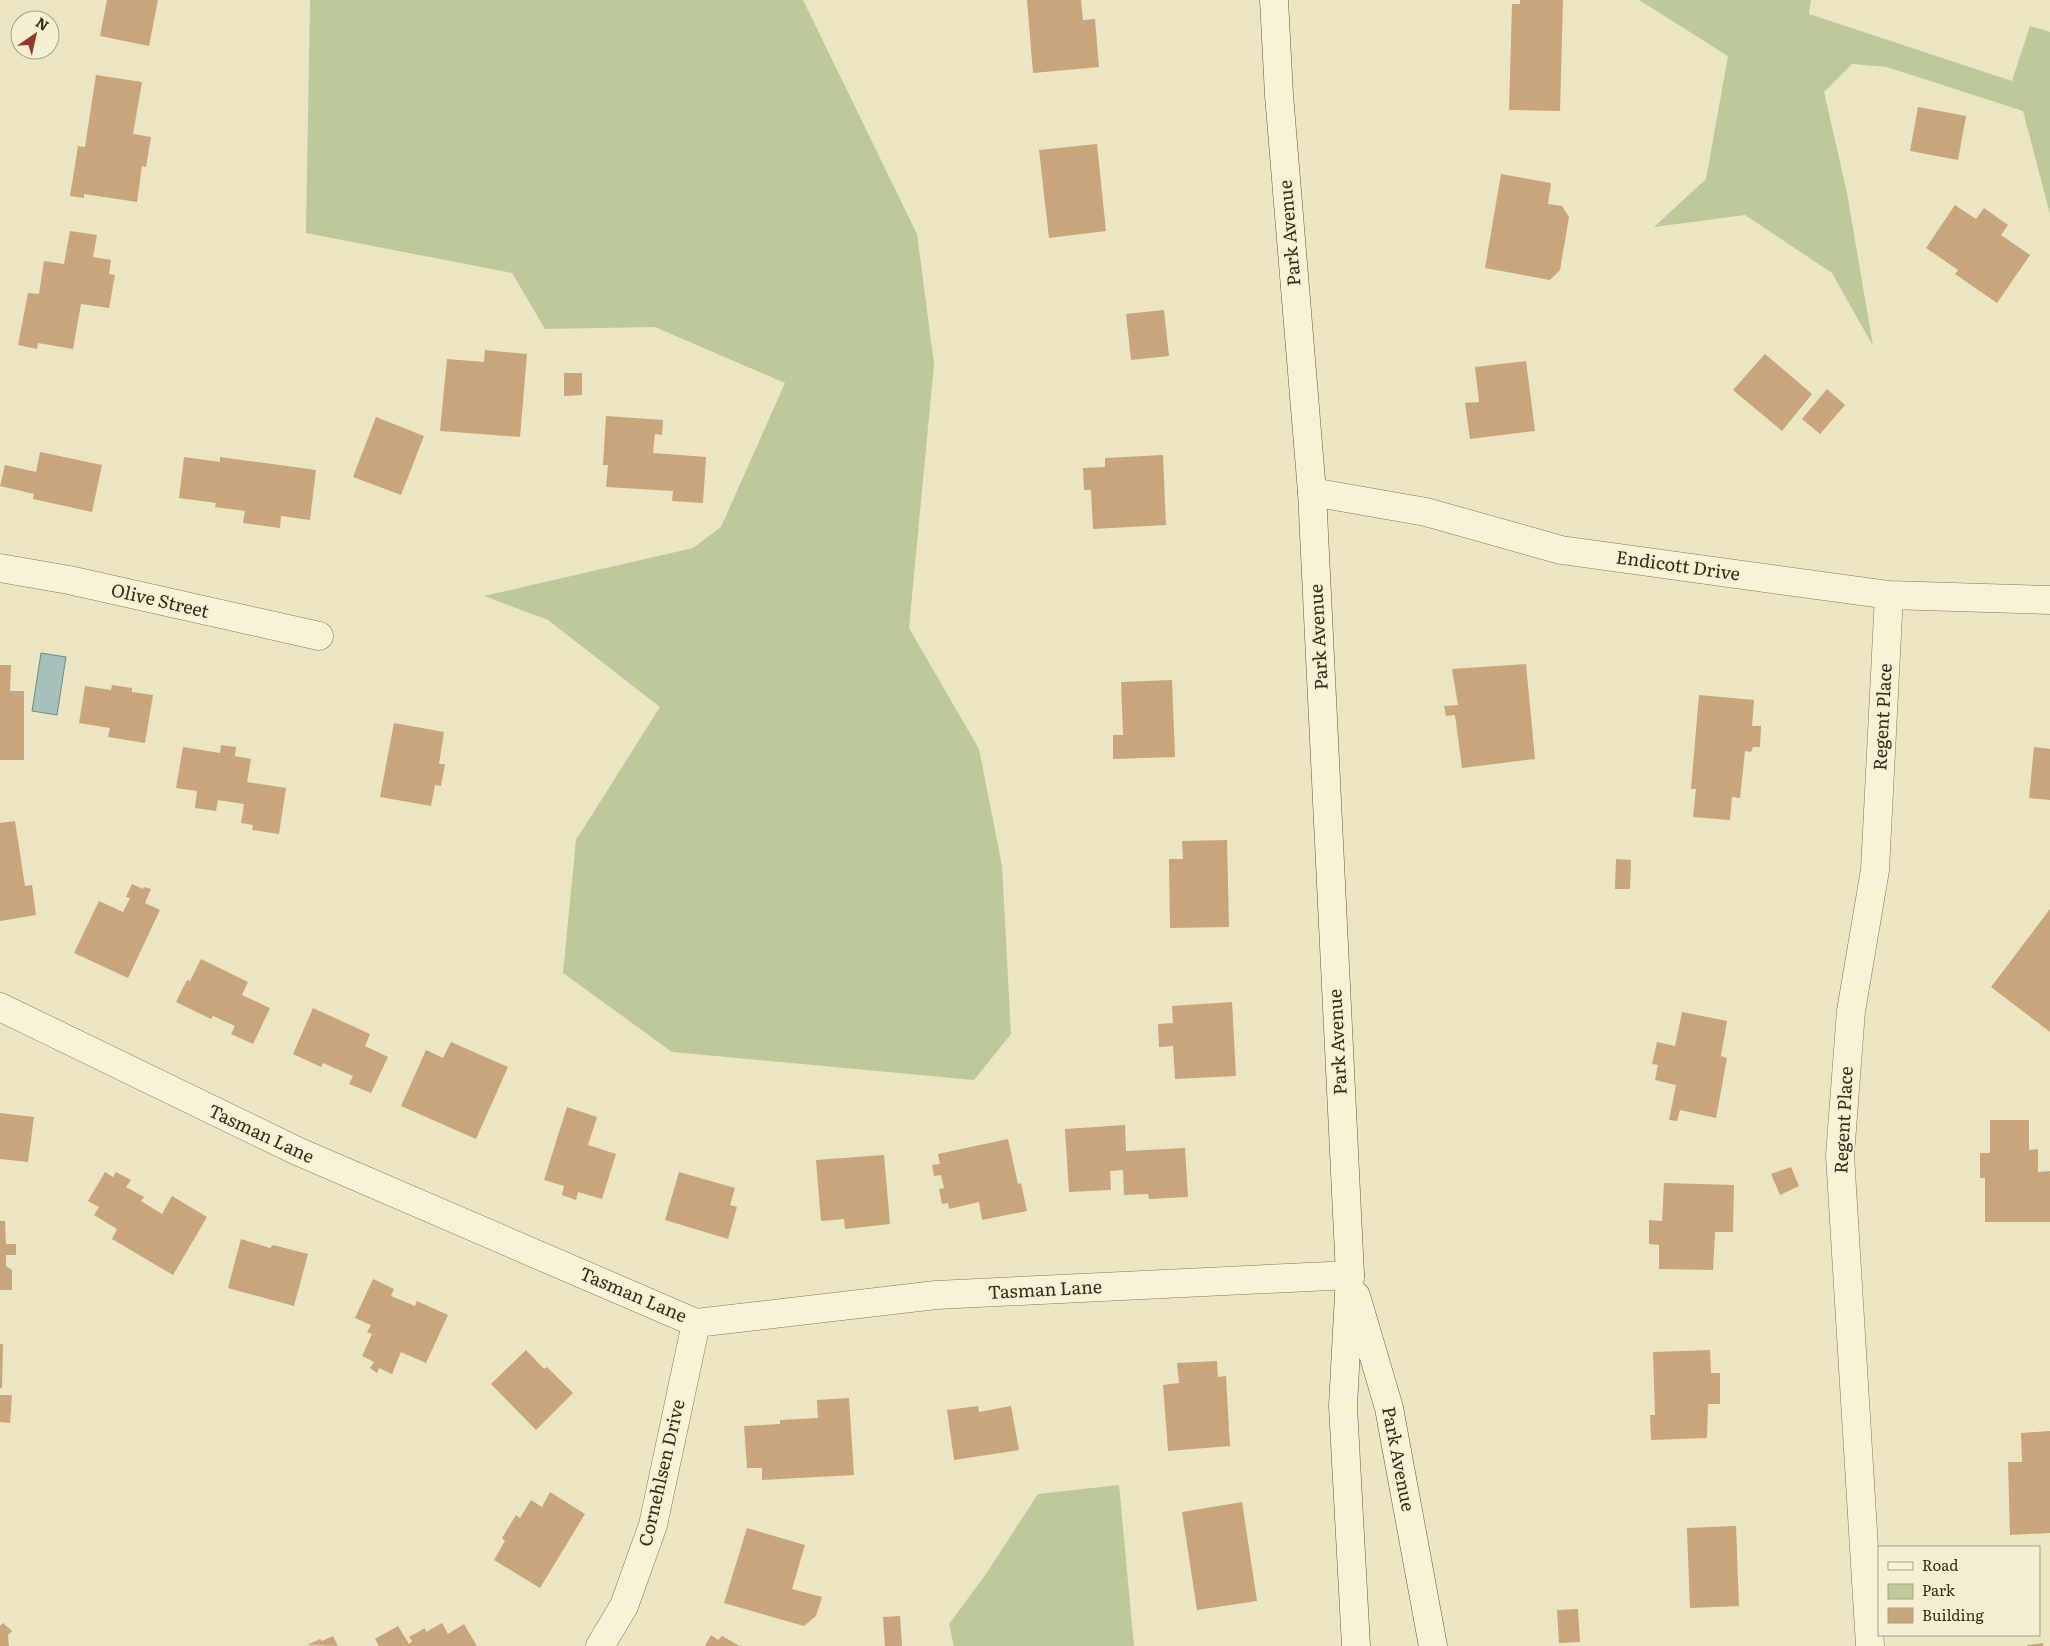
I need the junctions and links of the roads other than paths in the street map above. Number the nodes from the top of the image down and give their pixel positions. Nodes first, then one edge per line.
1 (1274, 0) edge
2 (1312, 492) junction
3 (0, 568) edge
4 (1889, 595) junction
5 (2050, 600) edge
6 (319, 636) dead end
7 (0, 1007) edge
8 (1350, 1275) junction
9 (696, 1322) junction
10 (600, 1646) edge
11 (1356, 1646) edge
12 (1433, 1646) edge
13 (1870, 1646) edge

1 - 2 street, Park Avenue
2 - 4 street, Endicott Drive
2 - 8 street, Park Avenue
3 - 6 street, Olive Street
4 - 5 street, Endicott Drive
4 - 13 street, Regent Place
7 - 9 street, Tasman Lane
8 - 9 street, Tasman Lane
8 - 11 street, Park Avenue
8 - 12 street, Park Avenue
9 - 10 street, Cornehlsen Drive

